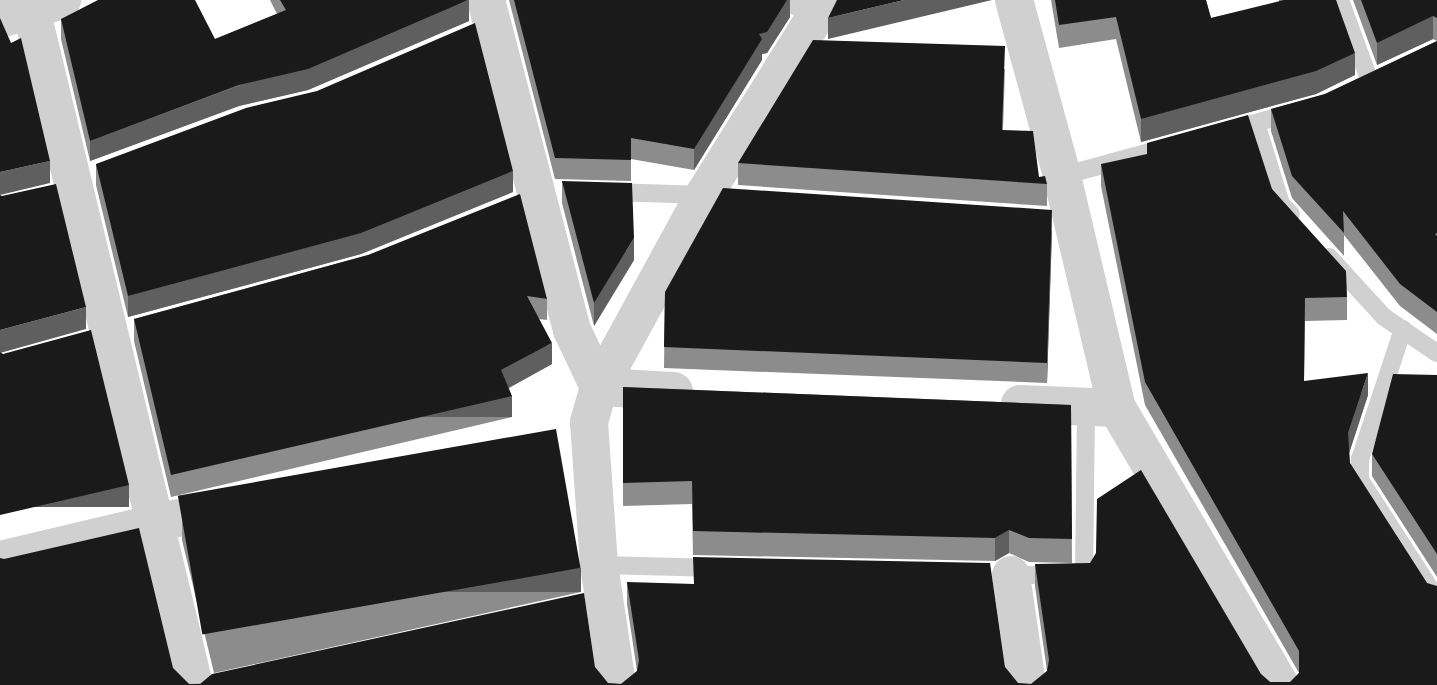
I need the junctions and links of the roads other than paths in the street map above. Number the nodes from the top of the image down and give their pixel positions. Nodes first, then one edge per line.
1 (781, 0) edge
2 (1014, 0) edge
3 (1340, 0) edge
4 (821, 7) edge
5 (31, 9) edge
6 (485, 18) edge
7 (1390, 73) edge
8 (1307, 108) edge
9 (1256, 123) junction
10 (1211, 135) edge
11 (1181, 143) edge
12 (1062, 176) junction
13 (596, 192) edge
14 (712, 196) junction
15 (1403, 329) junction
16 (1437, 353) edge
17 (712, 392) edge
18 (977, 403) edge
19 (1102, 407) junction
20 (582, 413) junction
21 (214, 510) edge
22 (155, 523) junction
23 (0, 560) edge
24 (736, 569) edge
25 (996, 574) joint
26 (597, 589) junction
27 (1437, 599) edge
28 (194, 685) edge
29 (617, 685) edge
30 (1027, 685) edge
31 (1280, 685) edge

1 - 4 lane
2 - 12 street
3 - 7 lane
4 - 14 street
5 - 22 street
6 - 20 street
8 - 9 lane
9 - 10 lane
9 - 15 lane
11 - 12 lane
12 - 19 street
13 - 14 lane
14 - 20 street
15 - 16 lane
15 - 27 lane
17 - 20 street
18 - 19 street
19 - 25 lane
19 - 31 street
20 - 26 street
21 - 22 street
22 - 23 street
22 - 28 street
24 - 26 lane
25 - 30 street
26 - 29 street

